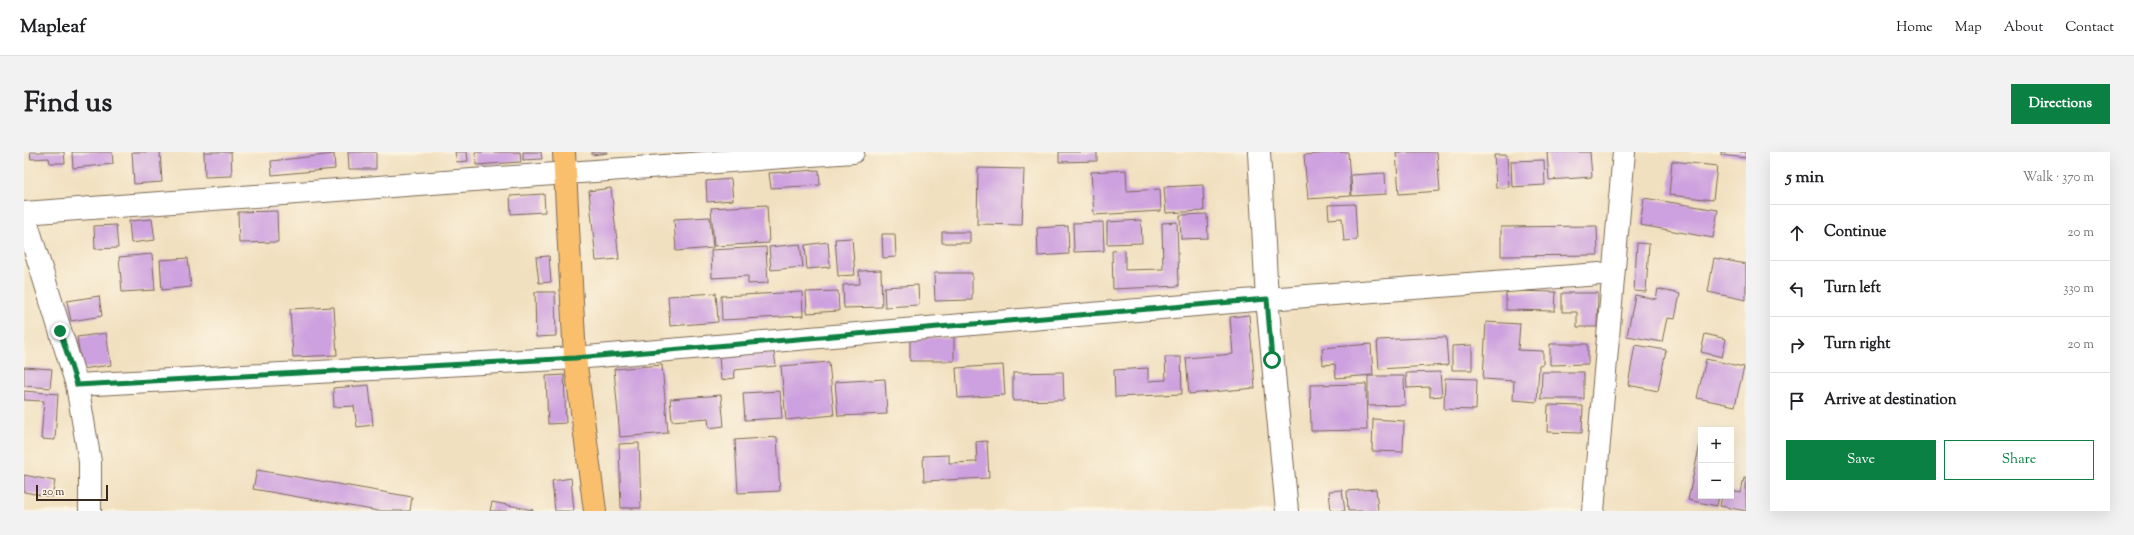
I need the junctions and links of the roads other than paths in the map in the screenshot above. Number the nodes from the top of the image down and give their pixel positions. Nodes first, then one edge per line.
1 (564, 152) edge
2 (853, 152) edge
3 (1259, 152) edge
4 (1624, 152) edge
5 (566, 174) junction
6 (24, 214) edge
7 (1613, 273) junction
8 (34, 276) edge
9 (1267, 299) junction
10 (575, 358) junction
11 (77, 385) junction
12 (90, 511) edge
13 (595, 511) edge
14 (1287, 511) edge
15 (1593, 511) edge

1 - 5 main road
2 - 5 street
3 - 9 street
4 - 7 street
5 - 6 street
5 - 10 main road
6 - 8 street
7 - 9 street
7 - 15 street
8 - 11 street
9 - 10 street
9 - 14 street
10 - 11 street
10 - 13 main road
11 - 12 street

